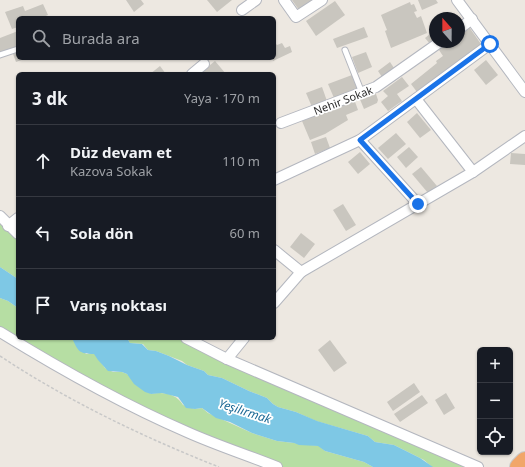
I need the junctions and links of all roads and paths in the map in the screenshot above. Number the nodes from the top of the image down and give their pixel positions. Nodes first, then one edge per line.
1 (256, 0) edge
2 (284, 0) edge
3 (322, 0) edge
4 (458, 0) edge
5 (242, 10) dead end
6 (472, 19) junction
7 (465, 24) edge
8 (490, 44) junction
9 (431, 48) edge
10 (16, 50) edge
11 (345, 50) dead end
12 (0, 55) edge
13 (204, 64) dead end
14 (194, 72) edge
15 (525, 92) edge
16 (362, 93) junction
17 (416, 99) junction
18 (280, 123) dead end
19 (525, 136) edge
20 (360, 140) junction
21 (473, 172) junction
22 (276, 179) edge
23 (418, 204) junction
24 (0, 216) edge
25 (16, 220) edge
26 (8, 226) junction
27 (16, 232) edge
28 (276, 252) edge
29 (301, 272) junction
30 (276, 301) edge
31 (0, 332) edge
32 (190, 340) edge
33 (242, 340) edge
34 (0, 356) edge
35 (227, 359) junction
36 (525, 461) edge
37 (219, 467) edge
38 (277, 467) edge
39 (478, 467) edge
40 (519, 467) edge

1 - 5 street
2 - 3 street
4 - 6 street
6 - 7 street
6 - 8 street
8 - 15 street
8 - 17 street
9 - 16 street, Nehir Sokak
10 - 12 lane
11 - 16 lane
13 - 14 street
16 - 18 street, Nehir Sokak
17 - 20 street
17 - 21 street
19 - 21 street
20 - 22 street
20 - 23 street
21 - 23 street
23 - 29 street
24 - 26 street
25 - 26 street
26 - 27 street
28 - 29 street
29 - 30 street
31 - 38 street
32 - 35 street
33 - 35 street
34 - 37 path
35 - 39 street
36 - 40 highway

